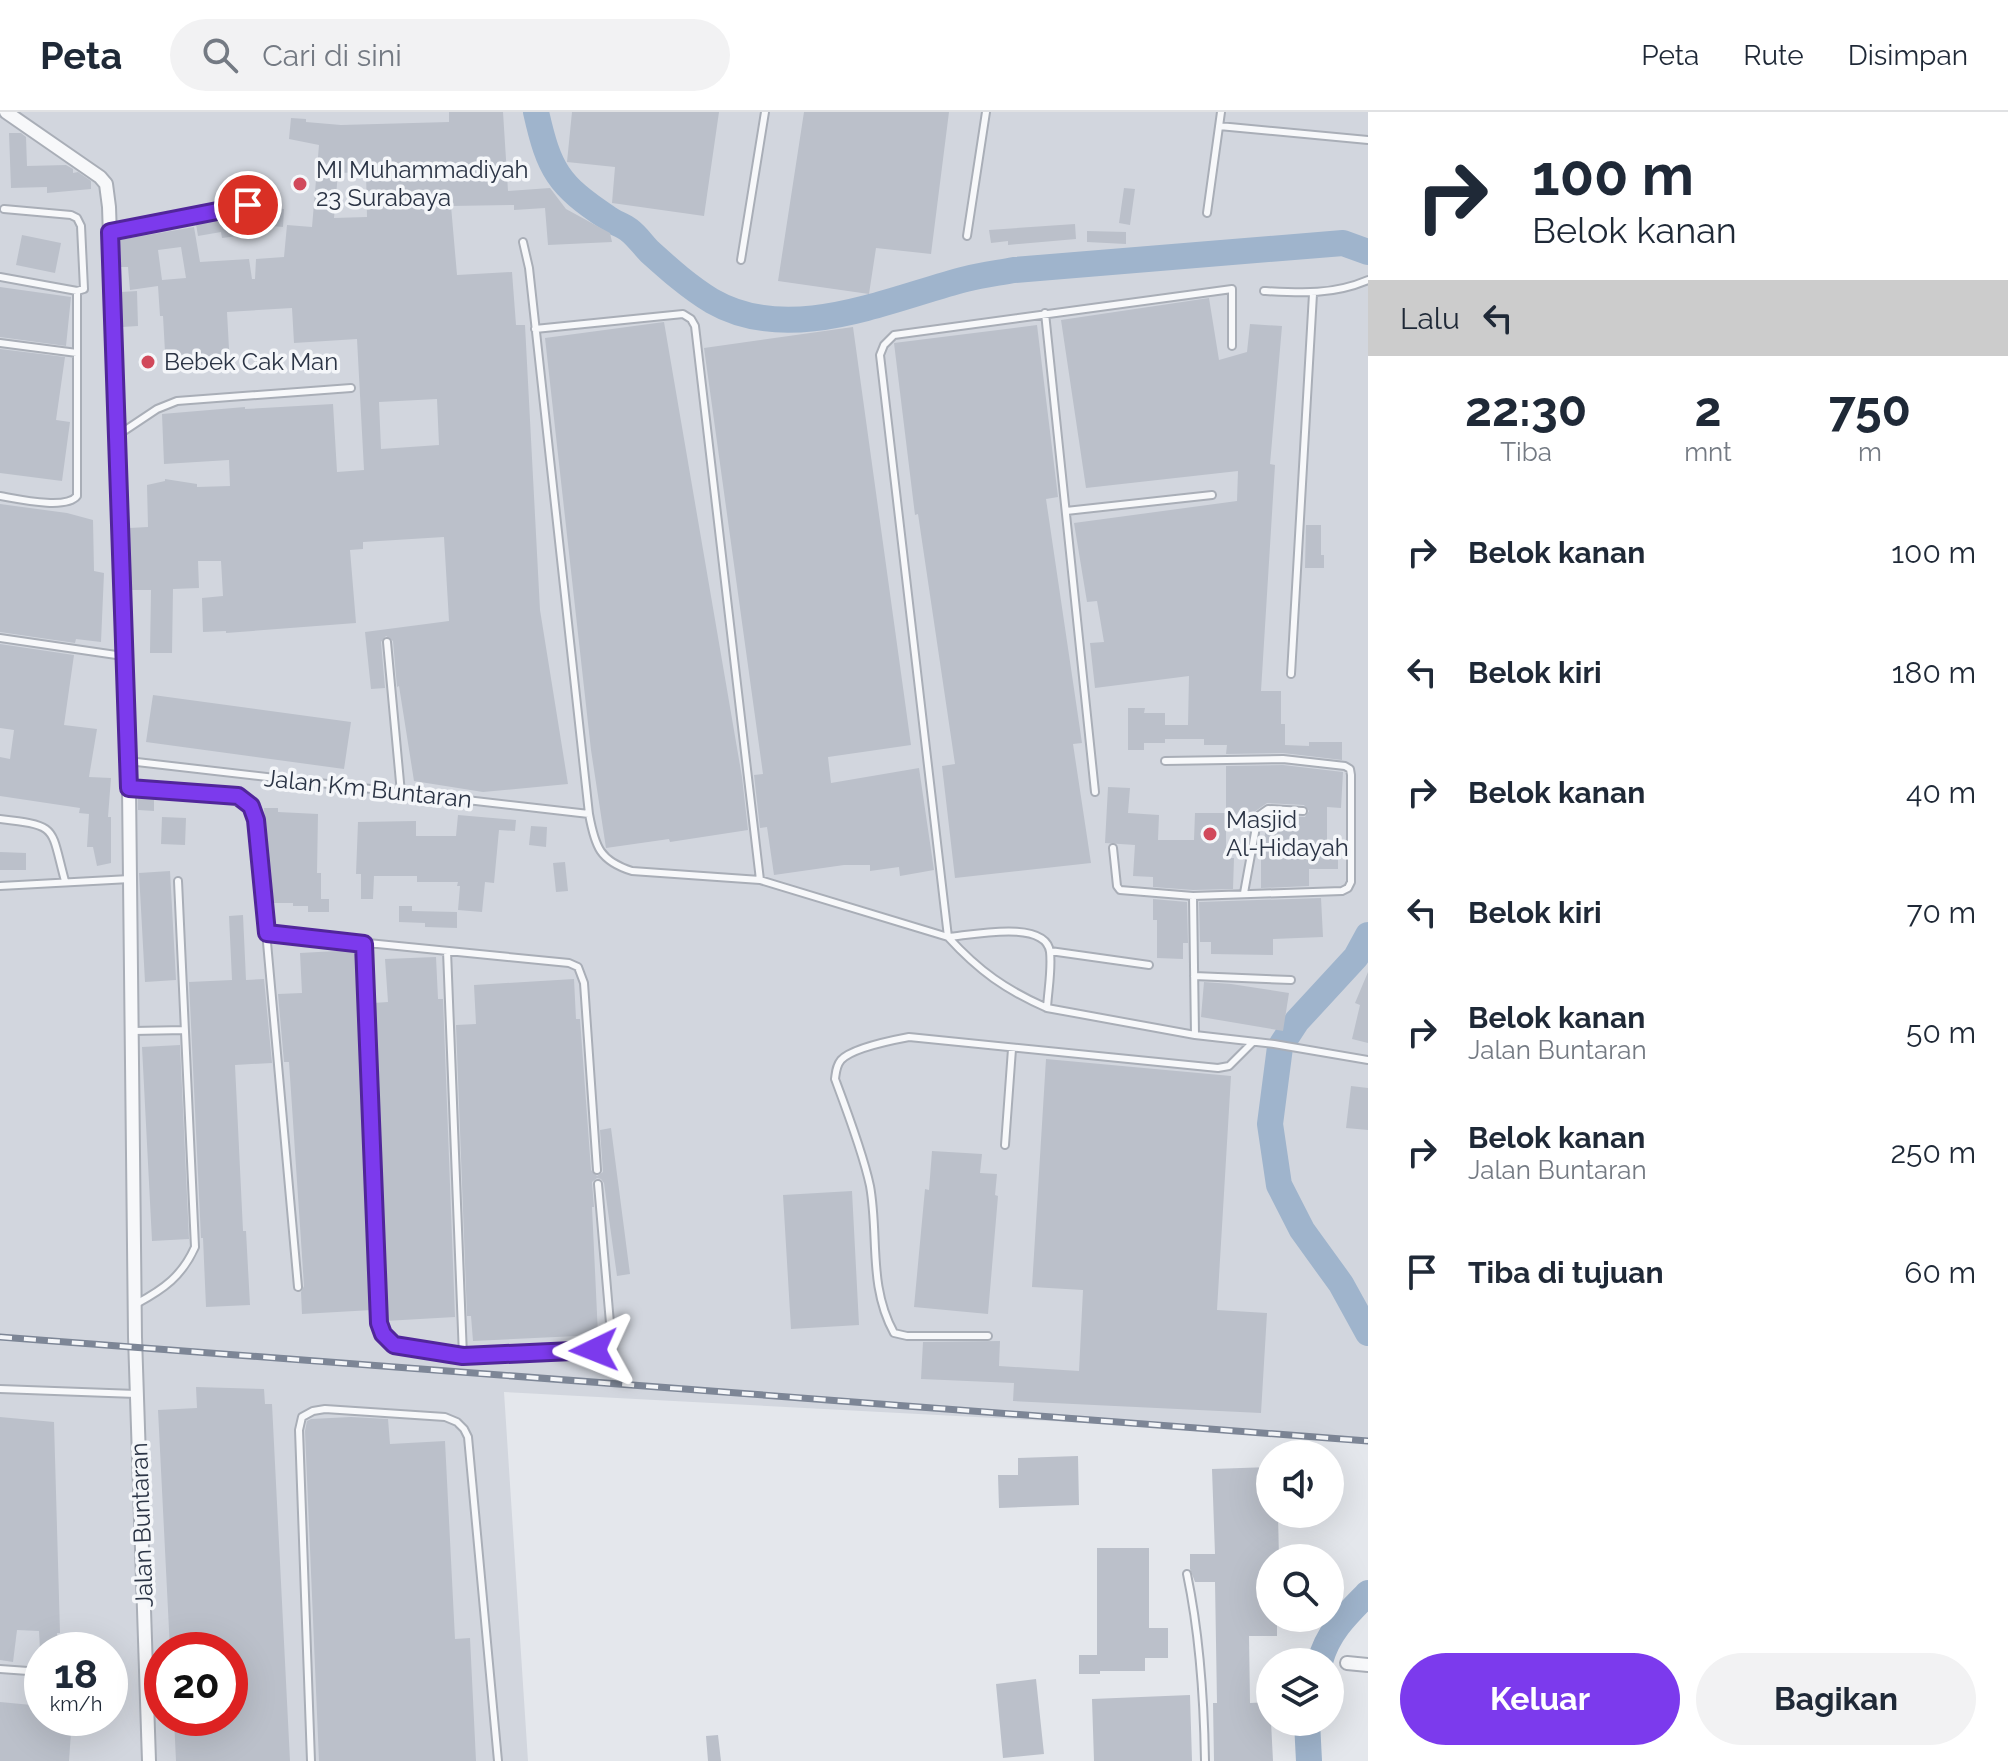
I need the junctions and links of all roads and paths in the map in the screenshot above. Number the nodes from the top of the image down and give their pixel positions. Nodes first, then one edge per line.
1 (6, 112) edge
2 (765, 112) edge
3 (986, 112) edge
4 (1221, 112) edge
5 (1219, 126) junction
6 (1368, 140) edge
7 (248, 205) dead end
8 (4, 209) dead end
9 (1207, 213) dead end
10 (110, 232) junction
11 (967, 236) dead end
12 (523, 242) dead end
13 (741, 260) dead end
14 (0, 277) edge
15 (1368, 280) edge
16 (77, 291) junction
17 (1264, 291) dead end
18 (1313, 294) junction
19 (1045, 313) junction
20 (535, 329) junction
21 (0, 343) edge
22 (1232, 346) dead end
23 (77, 353) junction
24 (351, 388) dead end
25 (118, 435) junction
26 (1212, 495) dead end
27 (0, 496) edge
28 (1066, 511) junction
29 (0, 638) edge
30 (387, 642) dead end
31 (125, 656) junction
32 (1291, 674) dead end
33 (128, 761) junction
34 (1165, 761) dead end
35 (129, 788) junction
36 (1095, 792) dead end
37 (401, 793) junction
38 (1303, 811) dead end
39 (589, 814) junction
40 (0, 819) edge
41 (1113, 848) dead end
42 (130, 879) junction
43 (760, 880) junction
44 (65, 881) junction
45 (178, 881) dead end
46 (0, 886) edge
47 (1244, 893) junction
48 (1193, 896) junction
49 (267, 933) junction
50 (948, 937) junction
51 (364, 944) junction
52 (447, 951) junction
53 (1050, 951) junction
54 (1149, 965) dead end
55 (1194, 976) junction
56 (1291, 980) dead end
57 (1047, 1008) junction
58 (185, 1030) junction
59 (132, 1031) junction
60 (1195, 1035) junction
61 (1252, 1043) junction
62 (1012, 1049) junction
63 (1368, 1060) edge
64 (1005, 1145) dead end
65 (597, 1170) dead end
66 (598, 1184) dead end
67 (298, 1287) dead end
68 (136, 1304) junction
69 (988, 1336) dead end
70 (463, 1356) junction
71 (0, 1389) edge
72 (139, 1395) junction
73 (1187, 1574) dead end
74 (1347, 1663) dead end
75 (1368, 1665) edge
76 (0, 1669) edge
77 (24, 1671) edge
78 (149, 1761) edge
79 (311, 1761) edge
80 (498, 1761) edge
81 (1205, 1761) edge

1 - 10 street
2 - 13 lane
3 - 11 lane
4 - 5 lane
5 - 6 lane
5 - 9 lane
7 - 10 street
8 - 16 lane
10 - 25 street
12 - 20 lane
14 - 16 lane
15 - 18 lane
16 - 23 lane
17 - 18 lane
18 - 32 lane
19 - 22 lane
19 - 28 lane
19 - 50 lane
20 - 39 lane
20 - 43 lane
21 - 23 lane
23 - 27 lane
24 - 25 lane
25 - 31 street
26 - 28 lane
28 - 36 lane
29 - 31 lane
30 - 37 lane
31 - 33 street
33 - 35 street
33 - 37 lane, Jalan Km Buntaran
34 - 47 lane
35 - 42 street
35 - 49 lane
37 - 39 lane, Jalan Km Buntaran
38 - 47 lane
39 - 43 lane
40 - 44 lane
41 - 48 lane
42 - 44 lane
42 - 59 street
43 - 50 lane
44 - 46 lane
45 - 58 lane
47 - 48 lane
48 - 55 lane
49 - 51 lane
49 - 67 lane
50 - 53 lane
50 - 57 lane
51 - 52 lane
51 - 70 lane
52 - 65 lane
52 - 70 lane
53 - 54 lane
53 - 57 lane
55 - 56 lane
55 - 60 lane
57 - 60 lane
58 - 59 lane
58 - 68 lane
59 - 68 street
60 - 61 lane
61 - 62 lane
61 - 63 lane
62 - 64 lane
62 - 69 lane
66 - 70 lane
68 - 72 street, Jalan Buntaran
71 - 72 lane
72 - 78 street, Jalan Buntaran
73 - 81 lane
74 - 75 street
76 - 77 lane
79 - 80 lane

